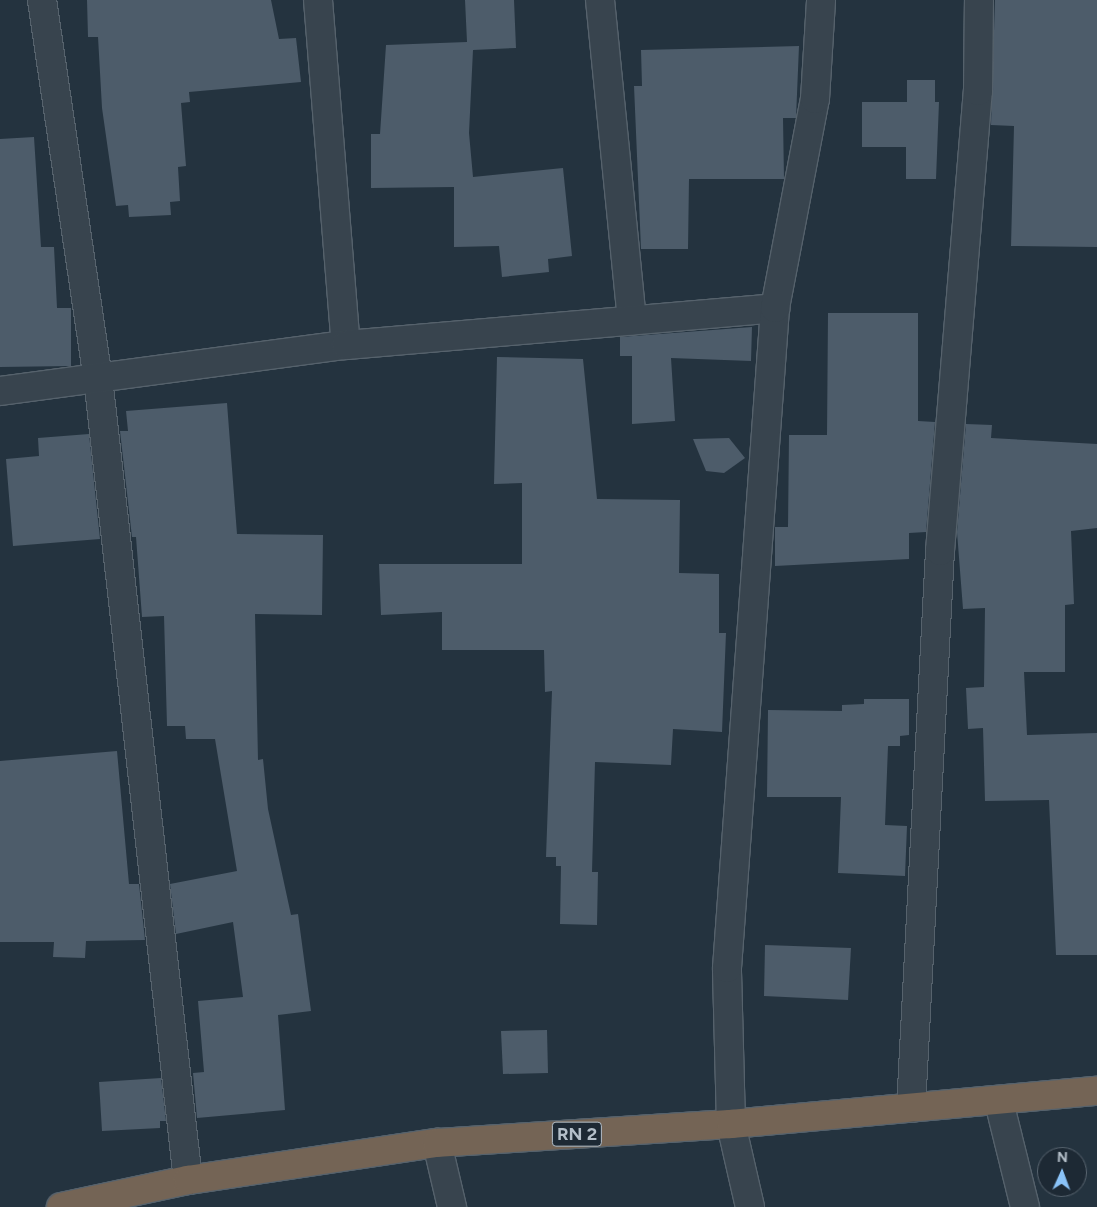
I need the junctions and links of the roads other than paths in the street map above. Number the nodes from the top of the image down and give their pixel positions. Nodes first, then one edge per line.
1 (42, 0) edge
2 (318, 0) edge
3 (600, 0) edge
4 (821, 0) edge
5 (979, 0) edge
6 (775, 308) junction
7 (632, 320) junction
8 (346, 344) junction
9 (98, 378) junction
10 (0, 391) edge
11 (1097, 1090) edge
12 (999, 1102) junction
13 (912, 1108) junction
14 (731, 1124) junction
15 (437, 1143) junction
16 (188, 1180) junction
17 (142, 1199) edge
18 (61, 1207) edge
19 (452, 1207) edge
20 (750, 1207) edge
21 (1025, 1207) edge

1 - 9 street
2 - 8 street
3 - 7 street
4 - 6 street
5 - 13 street
6 - 7 street
6 - 14 street
7 - 8 street
8 - 9 street
9 - 10 street
9 - 16 street
11 - 12 highway, RN 2
12 - 13 highway, RN 2
12 - 21 street
13 - 14 highway, RN 2
14 - 15 highway, RN 2
14 - 20 street
15 - 16 highway, RN 2
15 - 19 street
16 - 17 highway, RN 2
17 - 18 highway, RN 2

